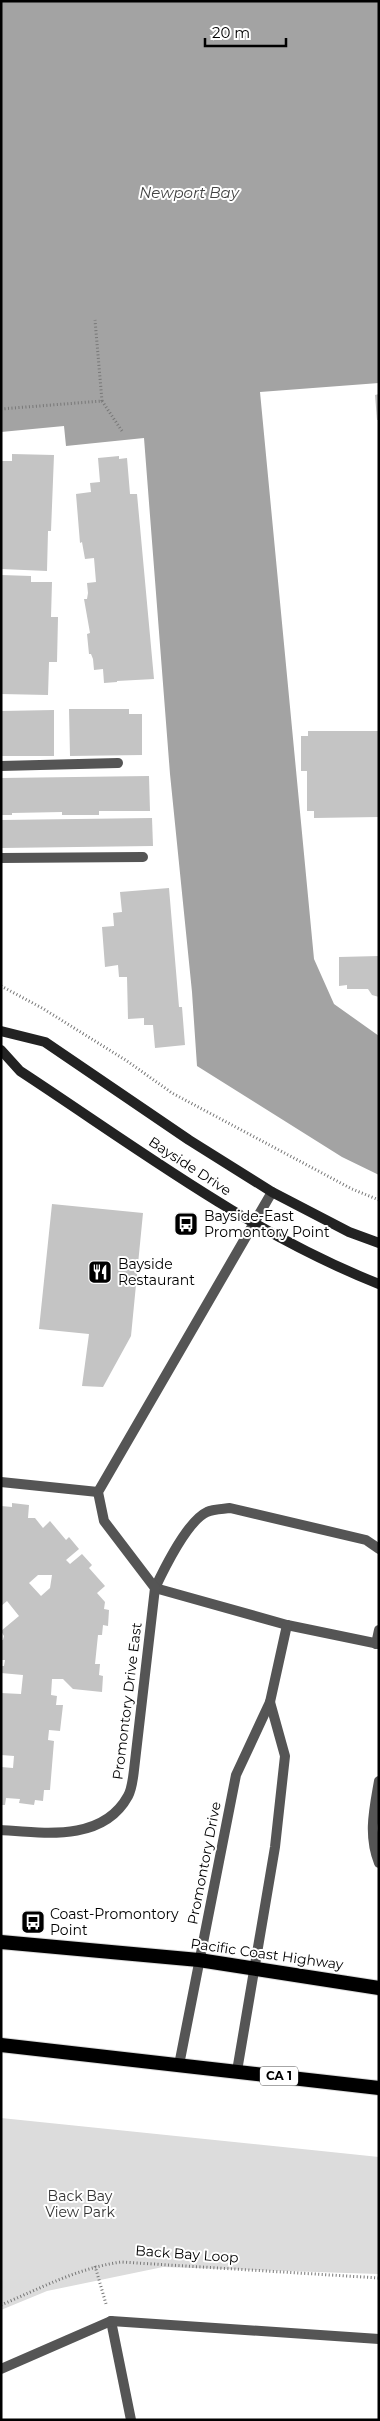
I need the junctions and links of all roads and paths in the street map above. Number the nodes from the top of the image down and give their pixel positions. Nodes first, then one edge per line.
1 (95, 320) dead end
2 (102, 400) junction
3 (1, 409) edge
4 (122, 431) dead end
5 (118, 764) dead end
6 (1, 766) edge
7 (143, 857) dead end
8 (1, 858) edge
9 (1, 986) edge
10 (1, 1031) edge
11 (1, 1050) edge
12 (272, 1192) junction
13 (379, 1200) edge
14 (254, 1223) junction
15 (379, 1243) edge
16 (379, 1284) edge
17 (1, 1482) edge
18 (98, 1492) junction
19 (379, 1549) edge
20 (155, 1588) junction
21 (287, 1625) junction
22 (379, 1630) edge
23 (377, 1644) edge
24 (270, 1702) junction
25 (379, 1781) edge
26 (1, 1830) edge
27 (379, 1863) edge
28 (1, 1942) edge
29 (198, 1960) junction
30 (254, 1969) junction
31 (379, 1988) edge
32 (1, 2045) edge
33 (179, 2065) junction
34 (237, 2071) junction
35 (379, 2088) edge
36 (95, 2266) junction
37 (379, 2278) edge
38 (1, 2305) edge
39 (111, 2322) junction
40 (379, 2339) edge
41 (1, 2369) edge
42 (131, 2420) edge

1 - 2 path
2 - 3 path
2 - 4 path
5 - 6 street
7 - 8 street
9 - 13 path
10 - 12 main road, Bayside Drive
11 - 14 main road, Bayside Drive
12 - 14 street
12 - 15 main road, Bayside Drive
14 - 16 main road, Bayside Drive
14 - 18 street
17 - 18 street
18 - 20 street
19 - 20 street, Promontory Drive East
20 - 21 street
20 - 26 street, Promontory Drive East
21 - 23 street
21 - 24 street, Promontory Drive
22 - 23 street
24 - 29 street, Promontory Drive
24 - 30 street, Promontory Drive
25 - 27 street
28 - 29 highway, Pacific Coast Highway
29 - 30 highway, Pacific Coast Highway
29 - 33 street, Promontory Drive
30 - 31 highway, Pacific Coast Highway
30 - 34 street, Promontory Drive
32 - 33 highway, CA 1
33 - 34 highway, CA 1
34 - 35 highway, CA 1
36 - 37 path, Back Bay Loop
36 - 38 path, Back Bay Loop
36 - 39 path
39 - 40 street
39 - 41 street
39 - 42 street

